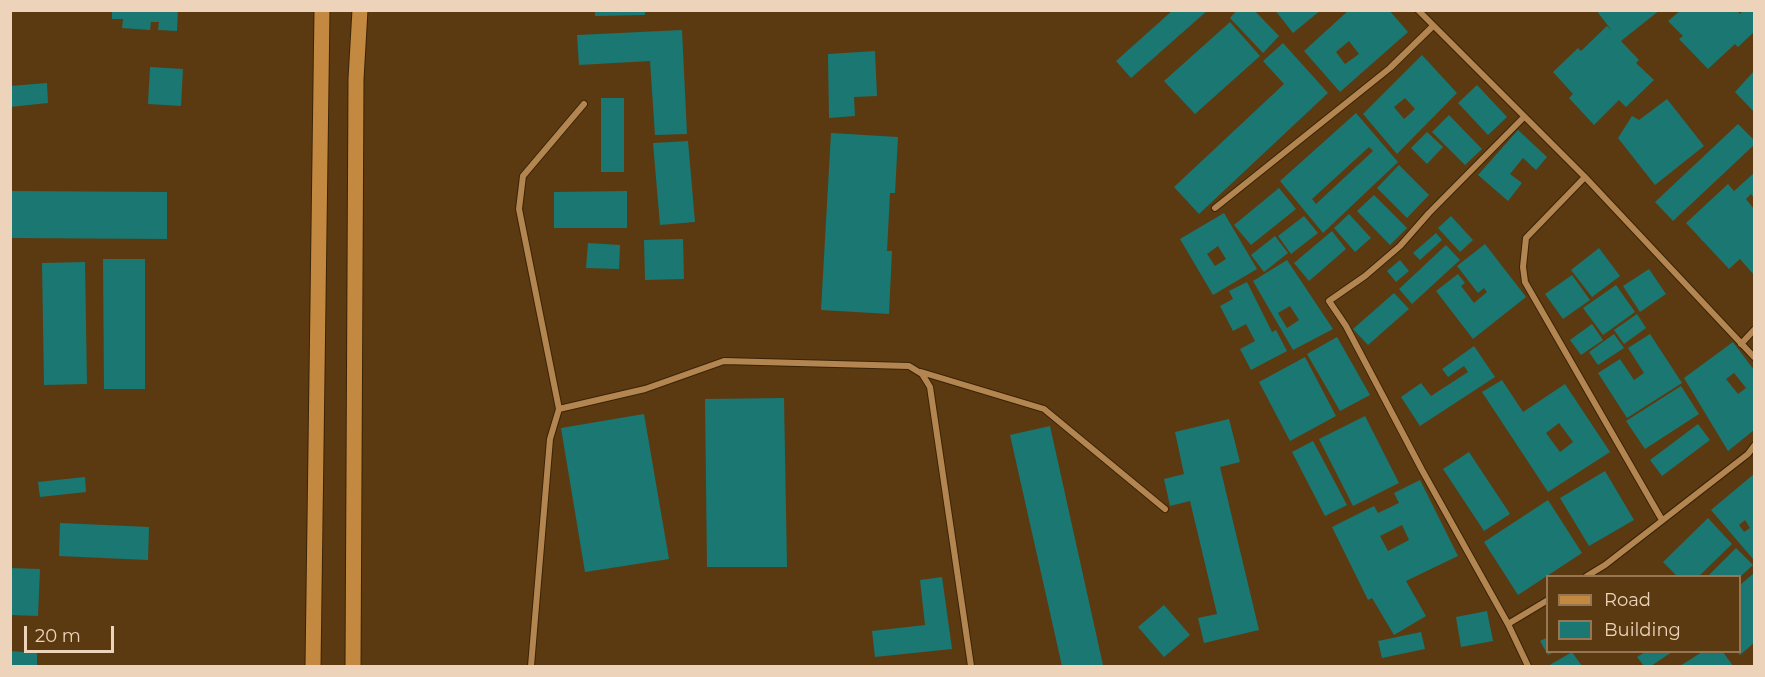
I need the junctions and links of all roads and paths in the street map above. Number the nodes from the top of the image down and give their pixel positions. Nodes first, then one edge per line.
1 (322, 10) edge
2 (360, 10) edge
3 (1418, 10) edge
4 (1434, 26) junction
5 (584, 104) dead end
6 (1524, 117) junction
7 (1586, 177) junction
8 (1215, 208) dead end
9 (1755, 330) edge
10 (1741, 344) junction
11 (1755, 357) edge
12 (915, 370) junction
13 (559, 409) junction
14 (1755, 446) edge
15 (1165, 509) dead end
16 (1662, 520) junction
17 (1589, 575) edge
18 (1546, 601) edge
19 (1508, 624) junction
20 (313, 666) edge
21 (353, 666) edge
22 (531, 666) edge
23 (971, 666) edge
24 (1528, 666) edge

1 - 20 main road
2 - 21 main road
3 - 4 street
4 - 6 street
4 - 8 street
5 - 13 street
6 - 7 street
6 - 19 street
7 - 10 street
7 - 16 street
9 - 10 street
10 - 11 street
12 - 13 street
12 - 15 street
12 - 23 street
13 - 22 street
14 - 16 street
16 - 17 street
18 - 19 street
19 - 24 street

